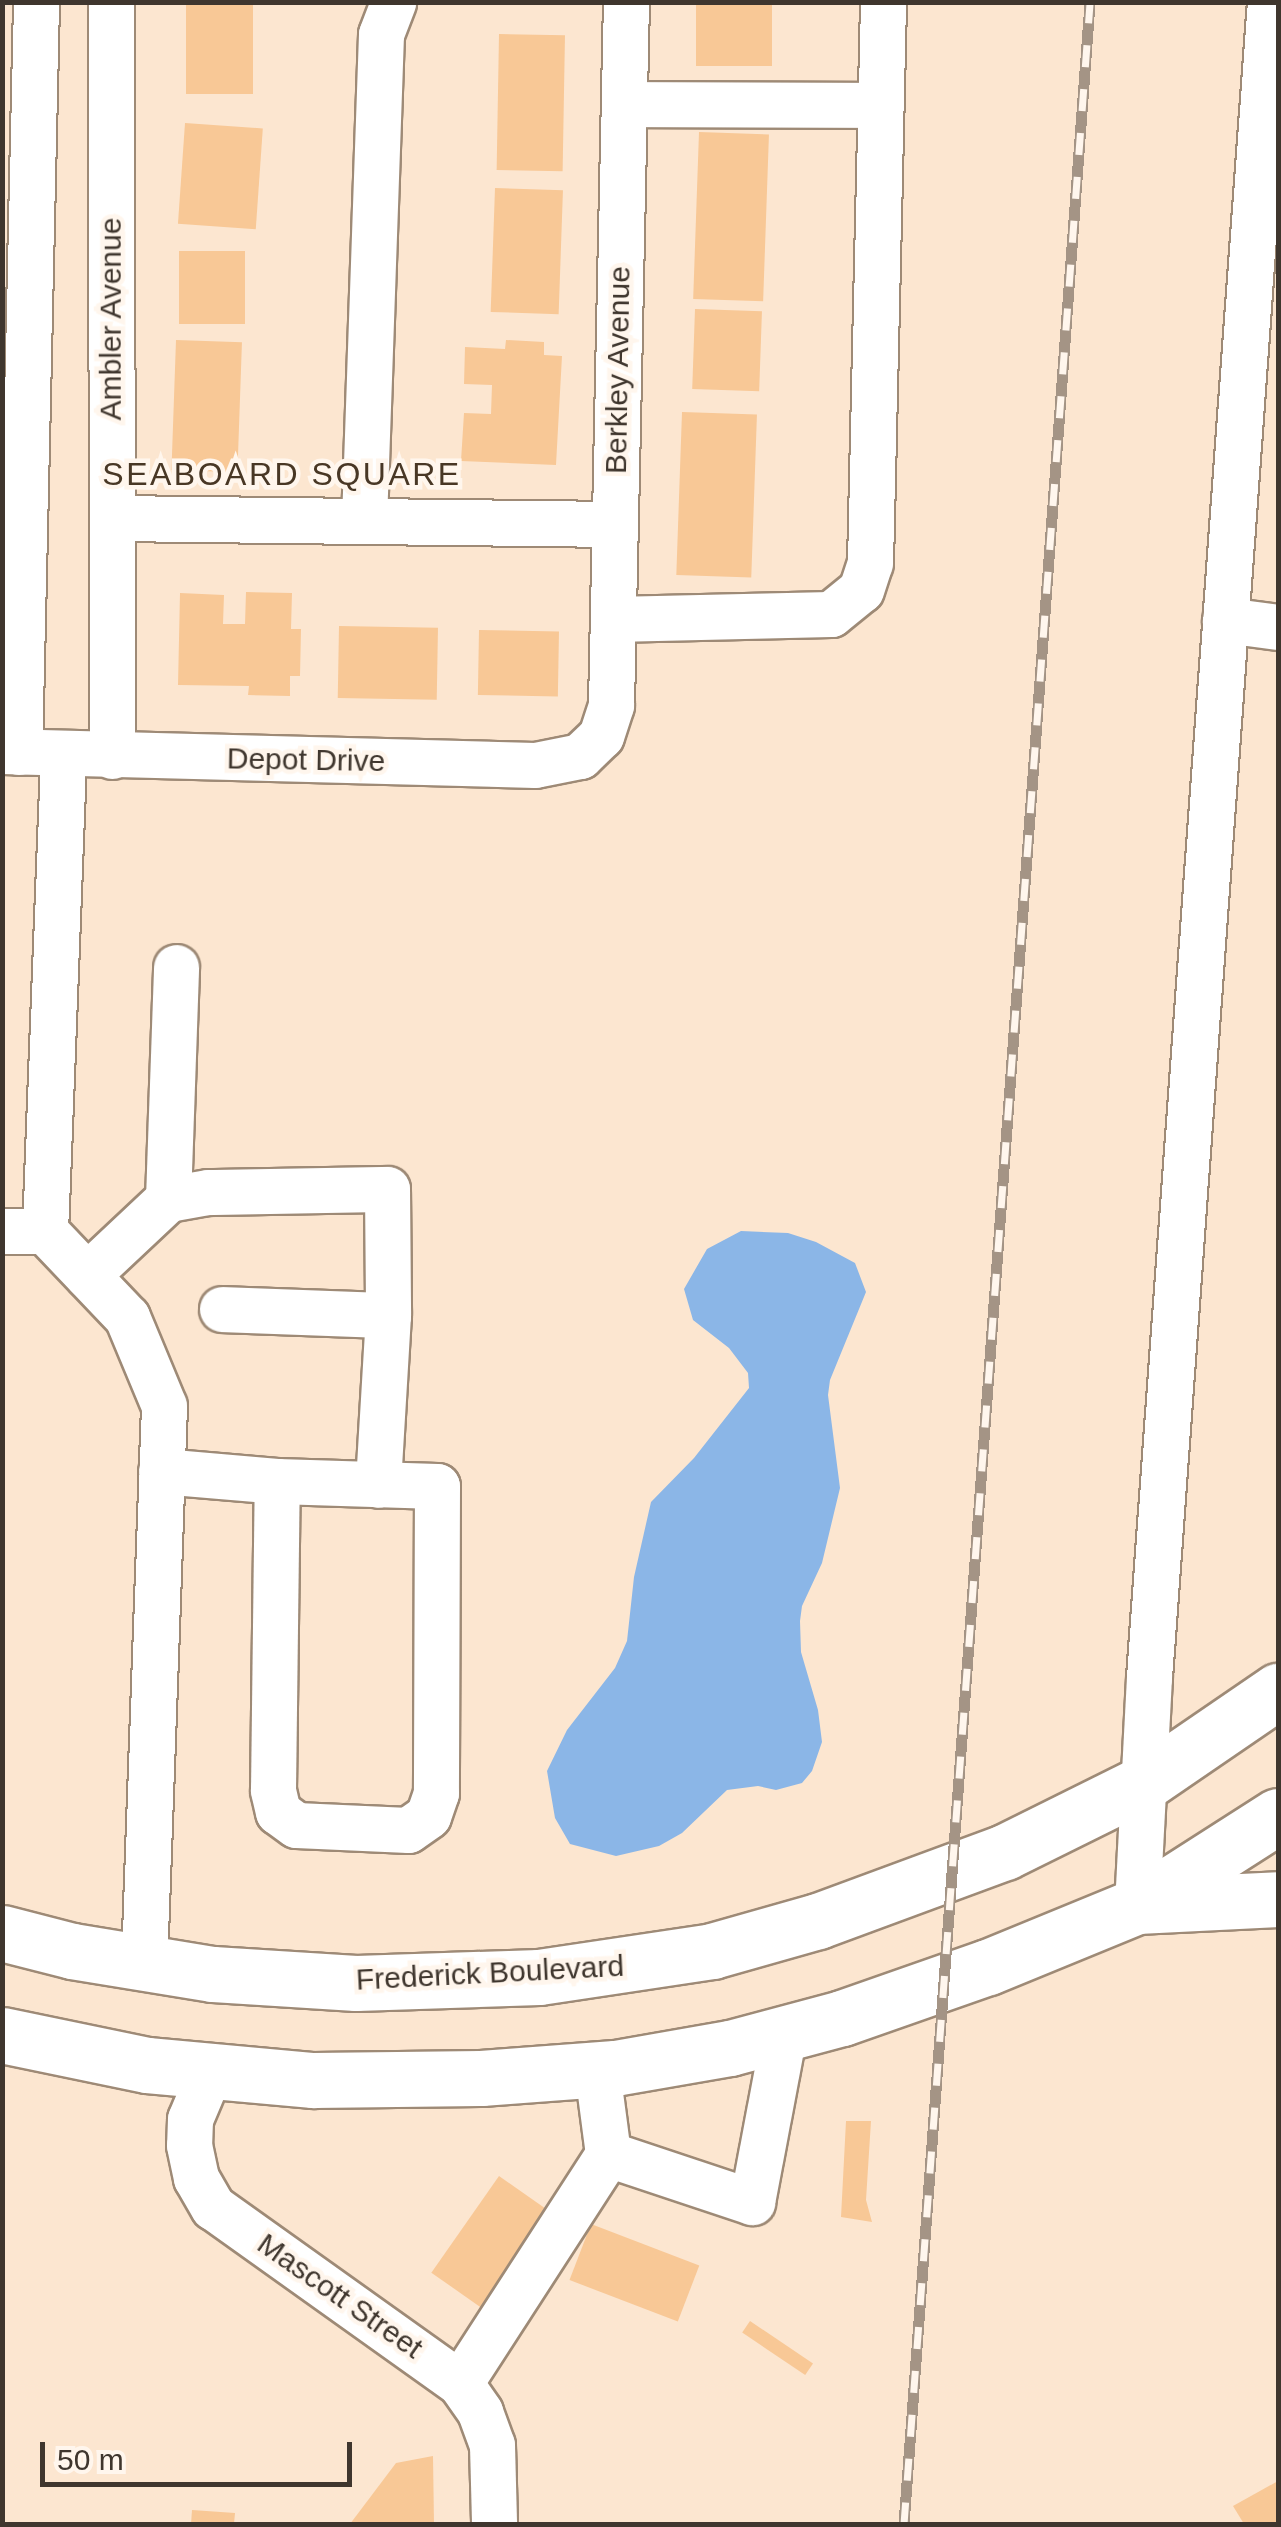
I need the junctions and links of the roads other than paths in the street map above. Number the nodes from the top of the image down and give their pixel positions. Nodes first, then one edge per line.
1 (36, 2) edge
2 (111, 2) edge
3 (393, 2) edge
4 (626, 2) edge
5 (883, 2) edge
6 (1270, 2) edge
7 (624, 104) junction
8 (878, 104) junction
9 (18, 110) edge
10 (1268, 155) edge
11 (1265, 255) edge
12 (14, 468) edge
13 (112, 518) junction
14 (364, 521) junction
15 (615, 524) junction
16 (613, 618) junction
17 (1225, 620) junction
18 (1278, 627) edge
19 (602, 736) joint
20 (28, 752) edge
21 (112, 756) junction
22 (176, 967) dead end
23 (168, 1199) junction
24 (24, 1231) edge
25 (87, 1274) junction
26 (222, 1309) dead end
27 (388, 1314) junction
28 (162, 1471) junction
29 (277, 1481) junction
30 (378, 1484) junction
31 (1278, 1691) edge
32 (1142, 1784) junction
33 (1278, 1816) edge
34 (1278, 1899) edge
35 (1137, 1906) junction
36 (2, 1933) edge
37 (144, 1962) junction
38 (784, 2034) junction
39 (2, 2036) edge
40 (596, 2070) junction
41 (208, 2074) junction
42 (608, 2154) junction
43 (460, 2384) junction
44 (494, 2524) edge

1 - 9 street
2 - 13 street, Ambler Avenue
3 - 14 street
4 - 7 street, Berkley Avenue
5 - 8 street
6 - 10 street
7 - 8 street
7 - 15 street, Berkley Avenue
8 - 16 street
9 - 12 street
10 - 11 street
11 - 17 street
12 - 20 street
13 - 14 street
13 - 21 street, Ambler Avenue
14 - 15 street
15 - 16 street, Berkley Avenue
16 - 19 street, Berkley Avenue
17 - 18 street
17 - 32 street
19 - 21 street, Depot Drive
20 - 21 street, Depot Drive
20 - 24 street
22 - 23 street
23 - 25 street
23 - 27 street
24 - 25 street
25 - 28 street
26 - 27 street
27 - 30 street
28 - 29 street
28 - 37 street
29 - 30 street
29 - 30 street
31 - 32 main road, Frederick Boulevard
32 - 35 street
32 - 37 main road, Frederick Boulevard
33 - 35 main road
34 - 35 main road
35 - 38 main road
36 - 37 main road, Frederick Boulevard
38 - 40 main road
38 - 42 street
39 - 41 main road
40 - 41 main road
40 - 42 street
41 - 43 street, Mascott Street
42 - 43 street
43 - 44 street, Mascott Street

